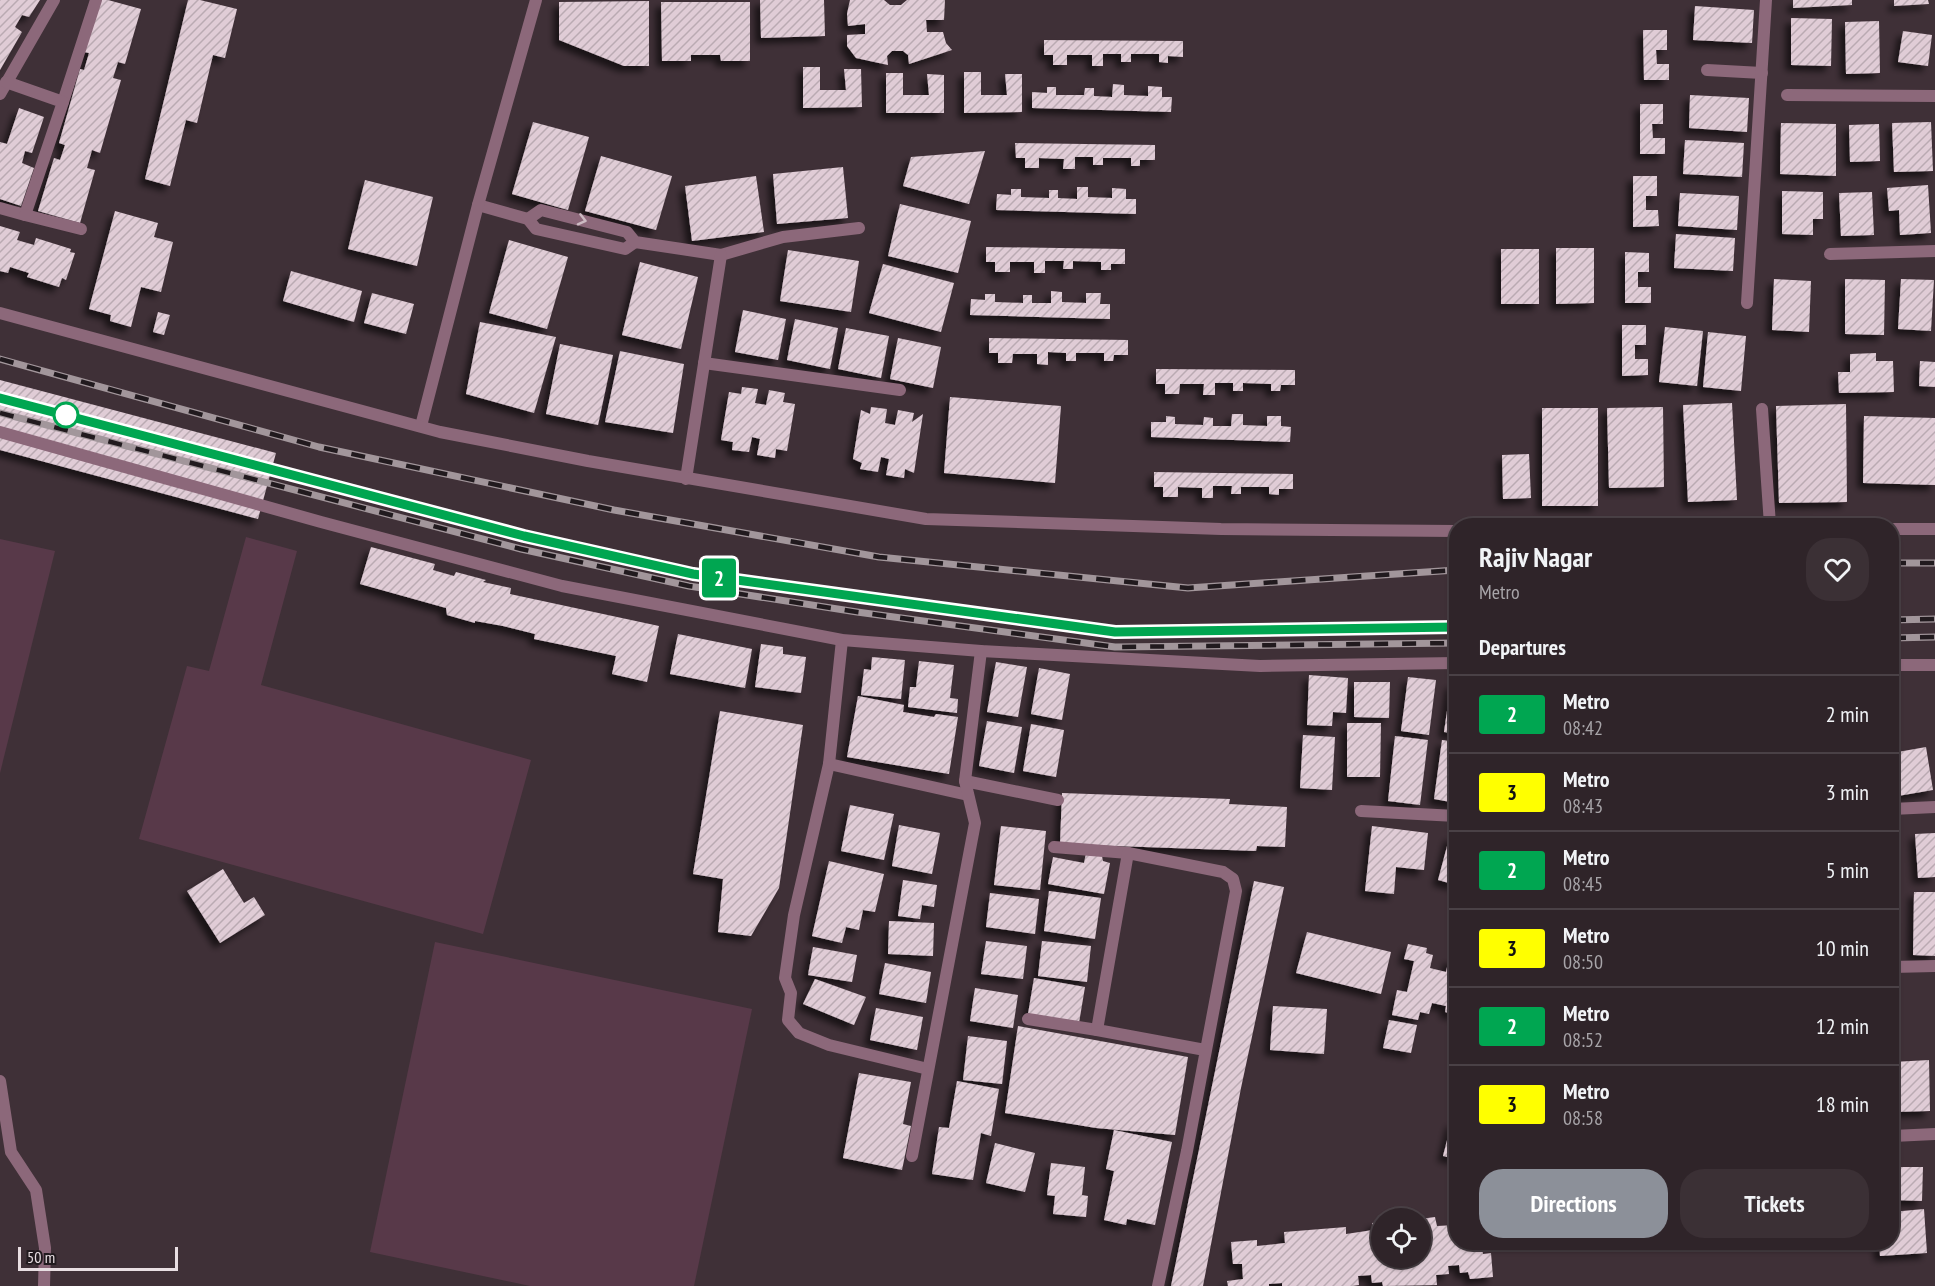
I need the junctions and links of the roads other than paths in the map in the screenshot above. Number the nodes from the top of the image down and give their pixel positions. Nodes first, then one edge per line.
1 (54, 0) edge
2 (96, 0) edge
3 (536, 0) edge
4 (1766, 0) edge
5 (1707, 70) dead end
6 (1762, 73) junction
7 (6, 82) junction
8 (0, 94) edge
9 (1787, 95) dead end
10 (1935, 96) edge
11 (63, 102) junction
12 (478, 205) junction
13 (0, 208) edge
14 (25, 215) junction
15 (528, 219) junction
16 (859, 228) dead end
17 (81, 230) dead end
18 (635, 242) junction
19 (1935, 251) edge
20 (1830, 254) dead end
21 (721, 255) junction
22 (1746, 303) dead end
23 (0, 313) edge
24 (704, 363) junction
25 (900, 390) dead end
26 (1762, 409) dead end
27 (421, 426) junction
28 (0, 432) edge
29 (686, 479) junction
30 (1770, 518) edge
31 (1899, 529) edge
32 (1935, 529) edge
33 (1449, 531) edge
34 (842, 640) junction
35 (981, 651) junction
36 (1449, 663) edge
37 (1899, 665) edge
38 (1935, 665) edge
39 (829, 764) junction
40 (965, 781) junction
41 (968, 795) junction
42 (1058, 800) dead end
43 (1935, 807) edge
44 (1899, 809) edge
45 (1361, 812) dead end
46 (1449, 816) edge
47 (1054, 847) dead end
48 (1128, 853) junction
49 (1935, 966) edge
50 (1899, 967) edge
51 (1028, 1018) dead end
52 (1097, 1030) junction
53 (1205, 1050) junction
54 (928, 1069) junction
55 (0, 1081) edge
56 (1935, 1134) edge
57 (1899, 1136) edge
58 (912, 1156) dead end
59 (44, 1286) edge
60 (1158, 1286) edge

1 - 7 street
2 - 11 street
3 - 12 street
4 - 6 street
5 - 6 street
6 - 22 street
7 - 8 street
7 - 11 street
9 - 10 street
11 - 14 street
12 - 15 street
12 - 27 street
13 - 14 street
14 - 17 street
15 - 18 street
15 -> 18 street
16 - 21 street
18 - 21 street
19 - 20 street
21 - 24 street
23 - 27 street
24 - 25 street
24 - 29 street
26 - 30 street
27 - 29 street
28 - 34 street
29 - 33 street
31 - 32 street
34 - 35 street
34 - 39 street
35 - 36 street
35 - 40 street
37 - 38 street
39 - 41 street
39 - 54 street
40 - 41 street
40 - 42 street
41 - 54 street
43 - 44 street
45 - 46 street
47 - 48 street
48 - 52 street
48 - 53 street
49 - 50 street
51 - 52 street
52 - 53 street
53 - 60 street
54 - 58 street
55 - 59 street
56 - 57 street

